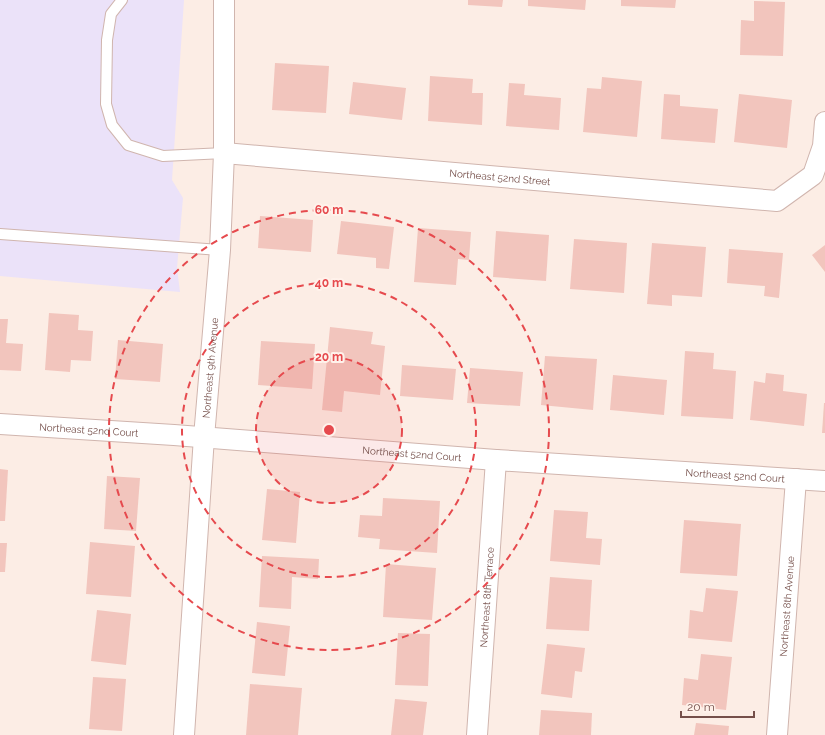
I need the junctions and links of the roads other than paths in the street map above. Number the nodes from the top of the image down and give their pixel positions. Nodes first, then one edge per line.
1 (122, 0) edge
2 (224, 0) edge
3 (825, 122) edge
4 (224, 153) junction
5 (0, 234) edge
6 (220, 250) junction
7 (0, 424) edge
8 (204, 437) junction
9 (496, 460) junction
10 (796, 479) junction
11 (825, 481) edge
12 (184, 735) edge
13 (477, 735) edge
14 (777, 735) edge

1 - 4 lane
2 - 4 street, Northeast 9th Avenue
3 - 4 street, Northeast 52nd Street
4 - 6 street, Northeast 9th Avenue
5 - 6 lane
6 - 8 street, Northeast 9th Avenue
7 - 8 street, Northeast 52nd Court
8 - 9 street, Northeast 52nd Court
8 - 12 street, Northeast 9th Avenue
9 - 10 street, Northeast 52nd Court
9 - 13 street, Northeast 8th Terrace
10 - 11 street, Northeast 52nd Court
10 - 14 street, Northeast 8th Avenue

